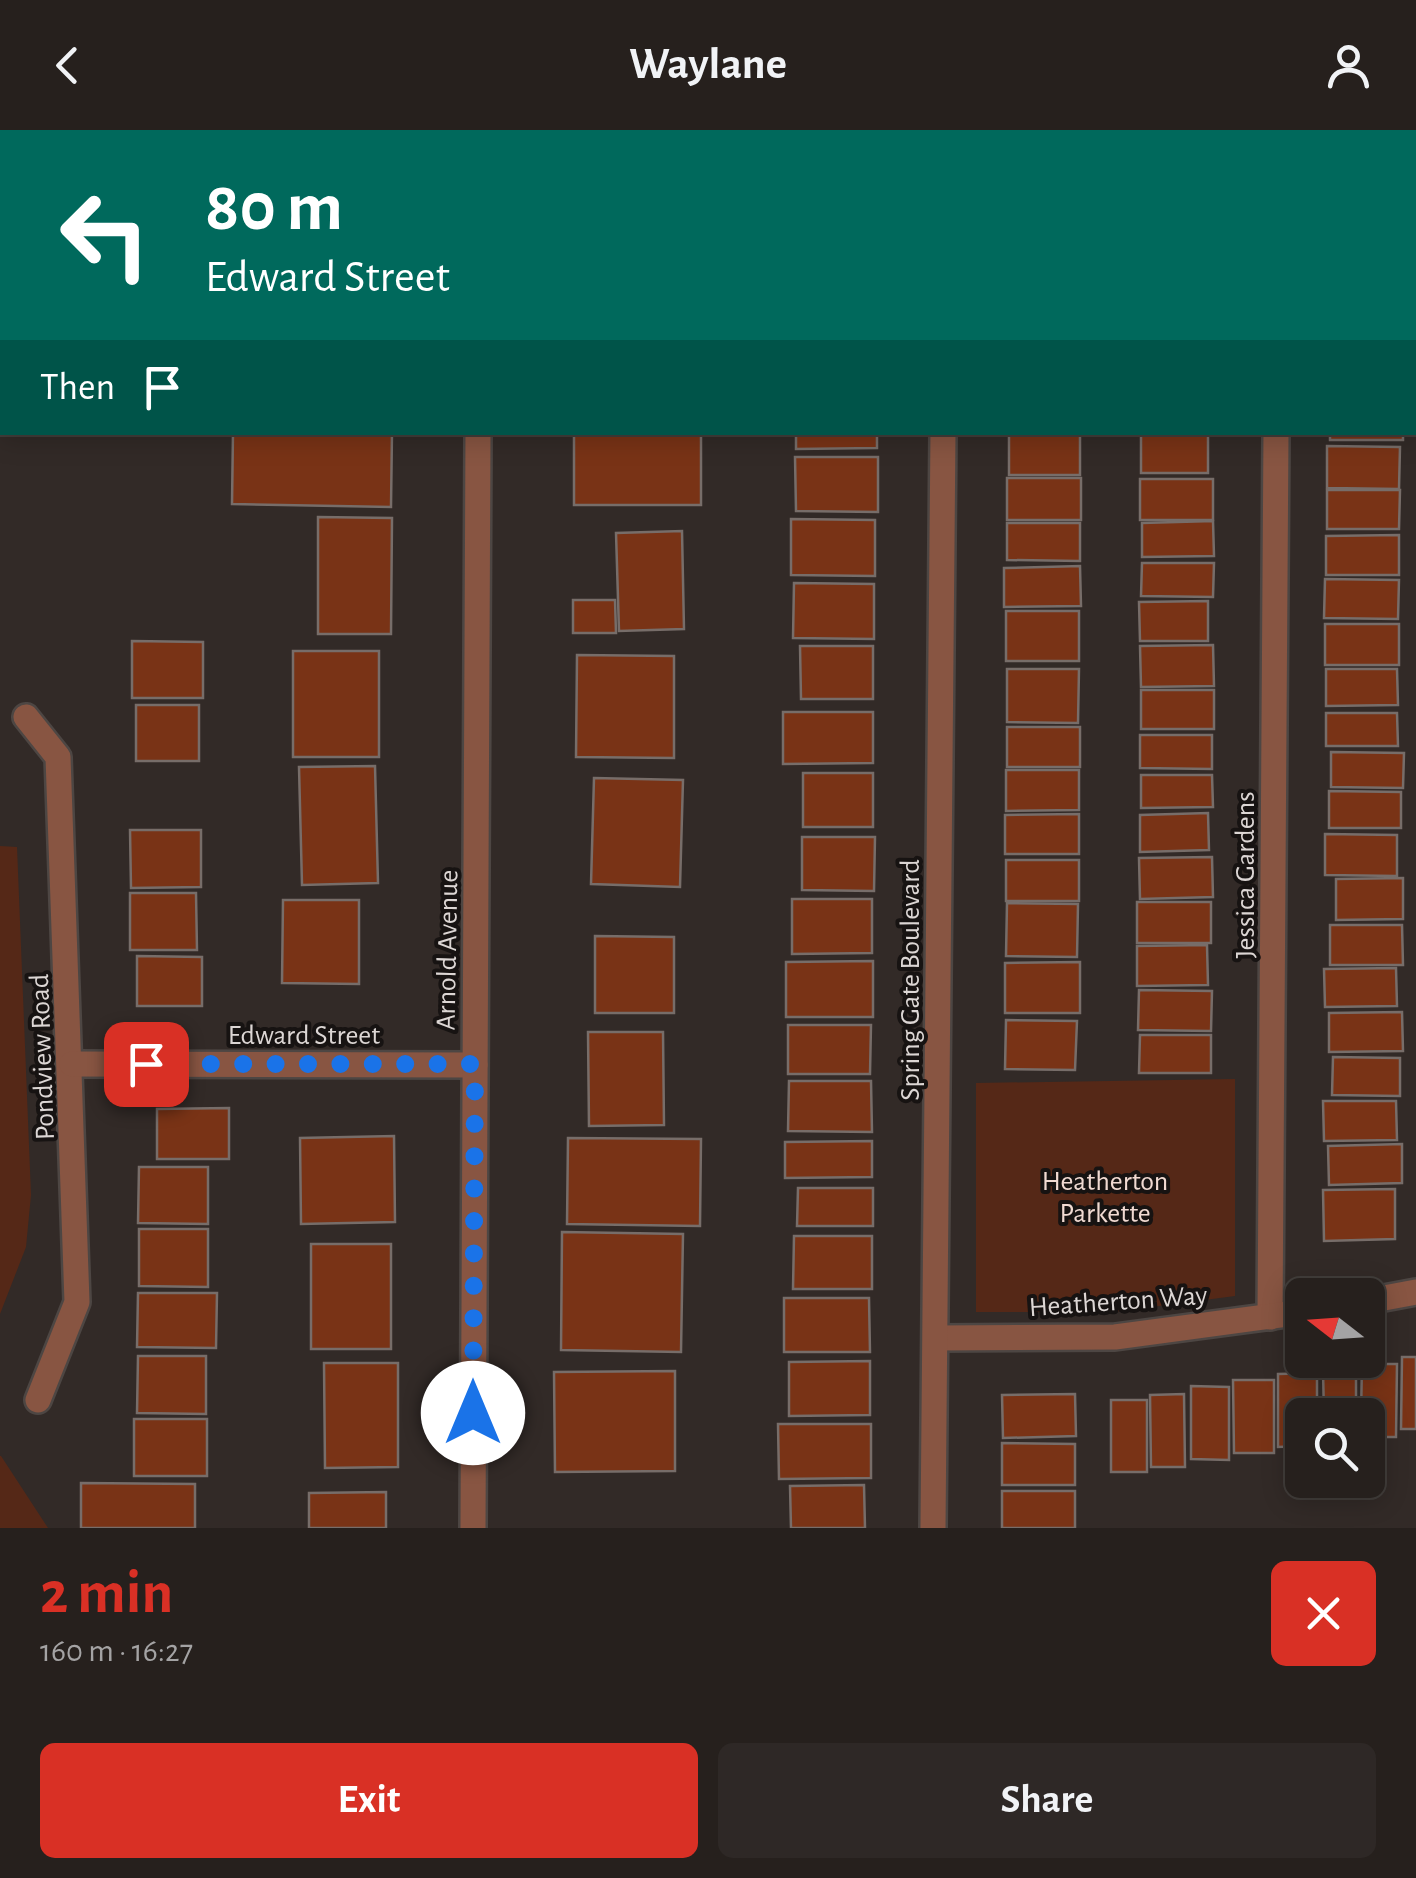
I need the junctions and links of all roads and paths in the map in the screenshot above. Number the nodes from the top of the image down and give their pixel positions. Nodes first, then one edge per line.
1 (478, 435) edge
2 (942, 435) edge
3 (1276, 435) edge
4 (26, 717) dead end
5 (72, 1064) junction
6 (475, 1064) junction
7 (1416, 1292) edge
8 (1385, 1298) edge
9 (1285, 1315) edge
10 (1270, 1318) junction
11 (937, 1338) junction
12 (38, 1400) dead end
13 (473, 1528) edge
14 (933, 1528) edge

1 - 6 street, Arnold Avenue
2 - 11 street, Spring Gate Boulevard
3 - 10 street, Jessica Gardens
4 - 5 street, Pondview Road
5 - 6 street, Edward Street
5 - 12 street, Pondview Road
6 - 13 street, Arnold Avenue
7 - 8 street
9 - 10 street, Heatherton Way
10 - 11 street, Heatherton Way
11 - 14 street, Spring Gate Boulevard

